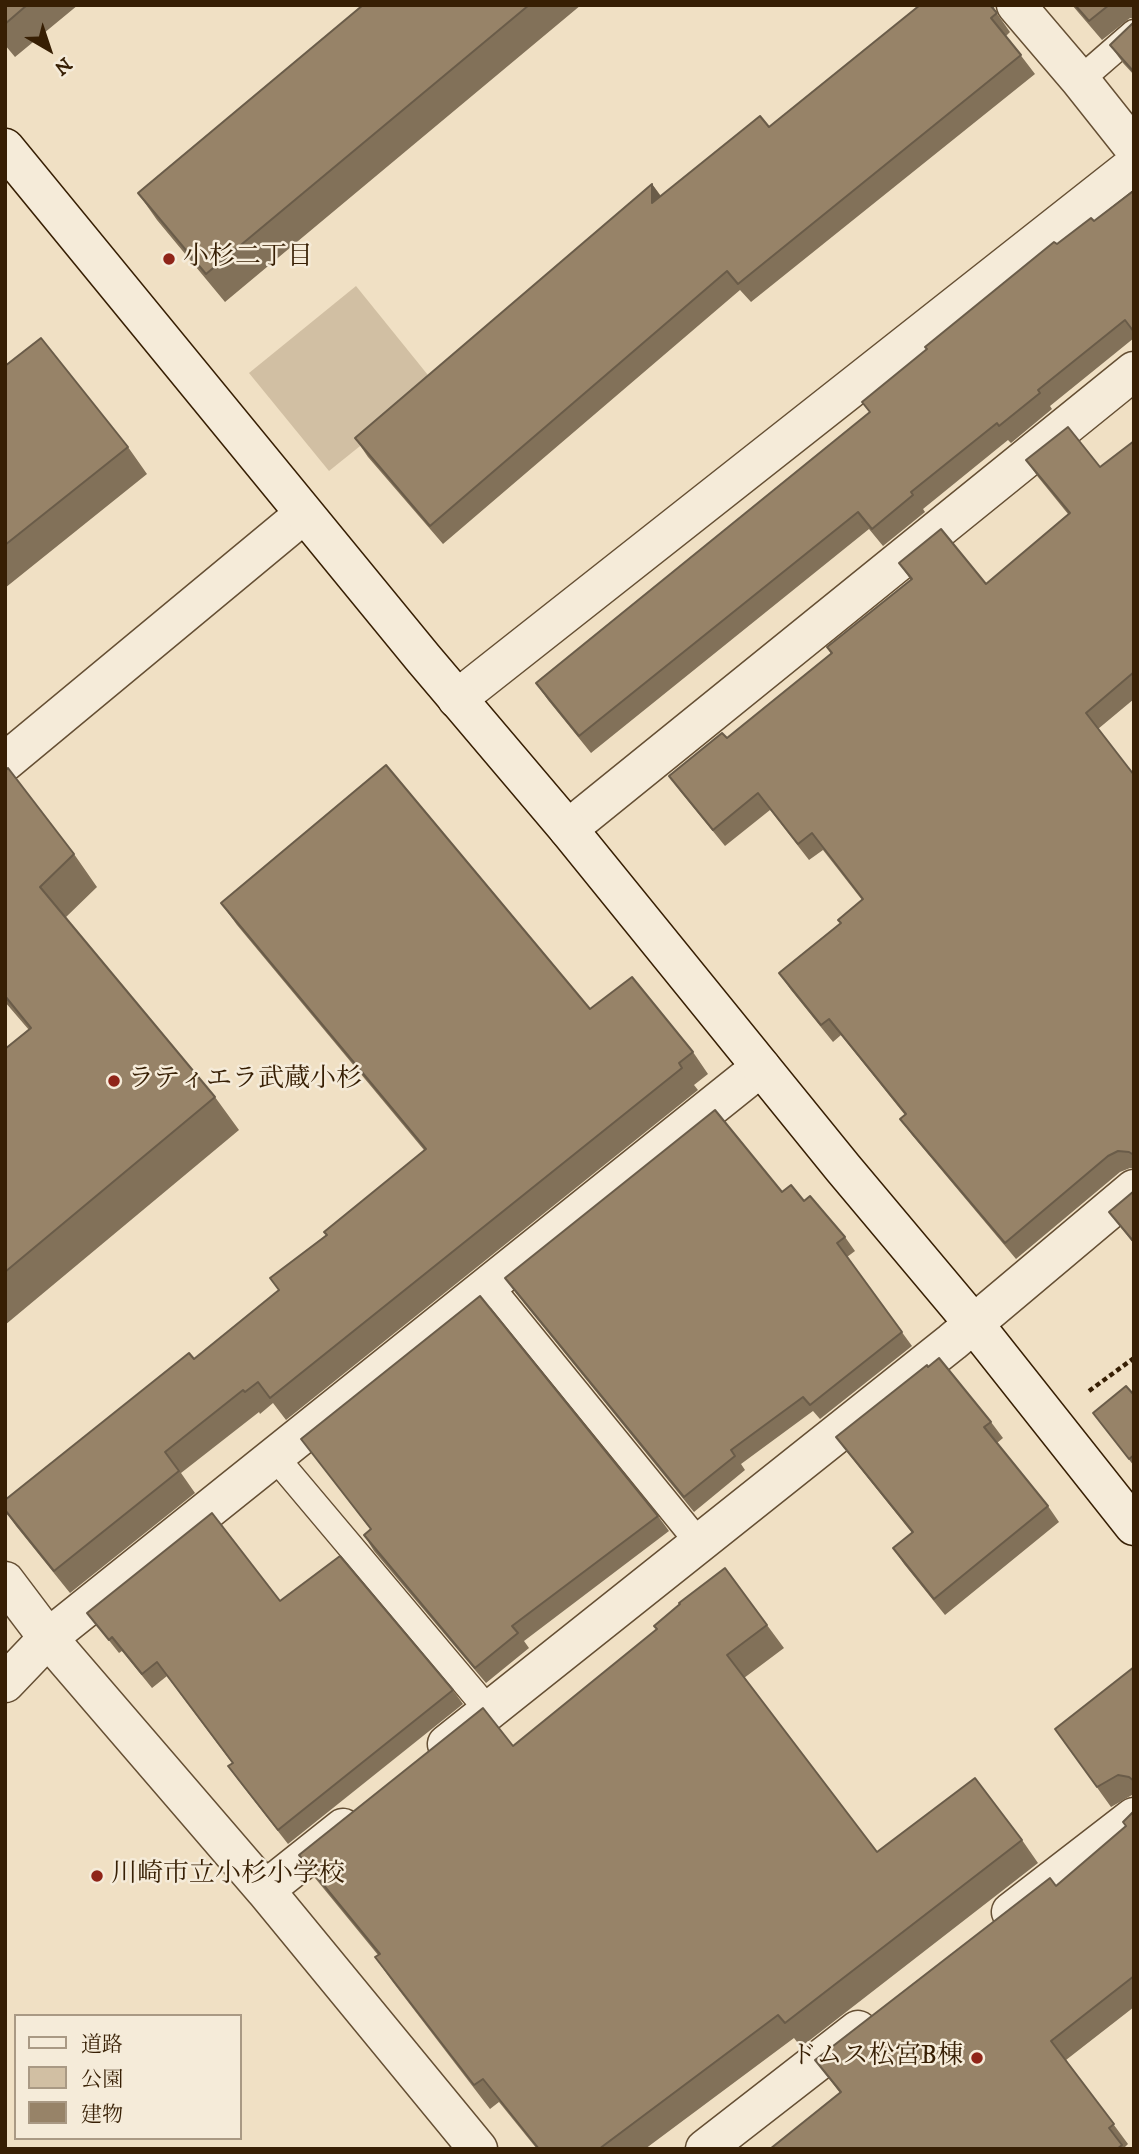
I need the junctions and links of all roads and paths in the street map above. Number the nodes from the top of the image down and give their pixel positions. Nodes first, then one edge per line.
1 (1016, 5) edge
2 (1134, 33) edge
3 (1080, 80) junction
4 (5, 148) edge
5 (1134, 148) edge
6 (1134, 165) edge
7 (1134, 371) edge
8 (304, 514) junction
9 (457, 699) junction
10 (5, 761) edge
11 (568, 829) junction
12 (761, 1067) junction
13 (1134, 1189) edge
14 (489, 1285) junction
15 (974, 1324) junction
16 (275, 1457) junction
17 (1134, 1526) edge
18 (699, 1543) junction
19 (5, 1581) edge
20 (48, 1638) junction
21 (5, 1683) edge
22 (489, 1711) junction
23 (425, 1762) edge
24 (371, 1805) edge
25 (1134, 1817) edge
26 (265, 1890) junction
27 (980, 1936) edge
28 (881, 2013) edge
29 (478, 2149) edge
30 (705, 2149) edge

1 - 3 street
2 - 3 lane
3 - 5 street
4 - 8 street
6 - 9 street
7 - 11 street
8 - 9 street
8 - 10 street
9 - 11 street
11 - 12 street
12 - 14 street
12 - 15 street
13 - 15 street
14 - 16 street
14 - 18 lane
15 - 17 street
15 - 18 street
16 - 20 street
16 - 22 lane
18 - 22 street
19 - 20 street
20 - 21 street
20 - 26 street
22 - 23 street
24 - 26 street
25 - 27 street
26 - 29 street
28 - 30 street

